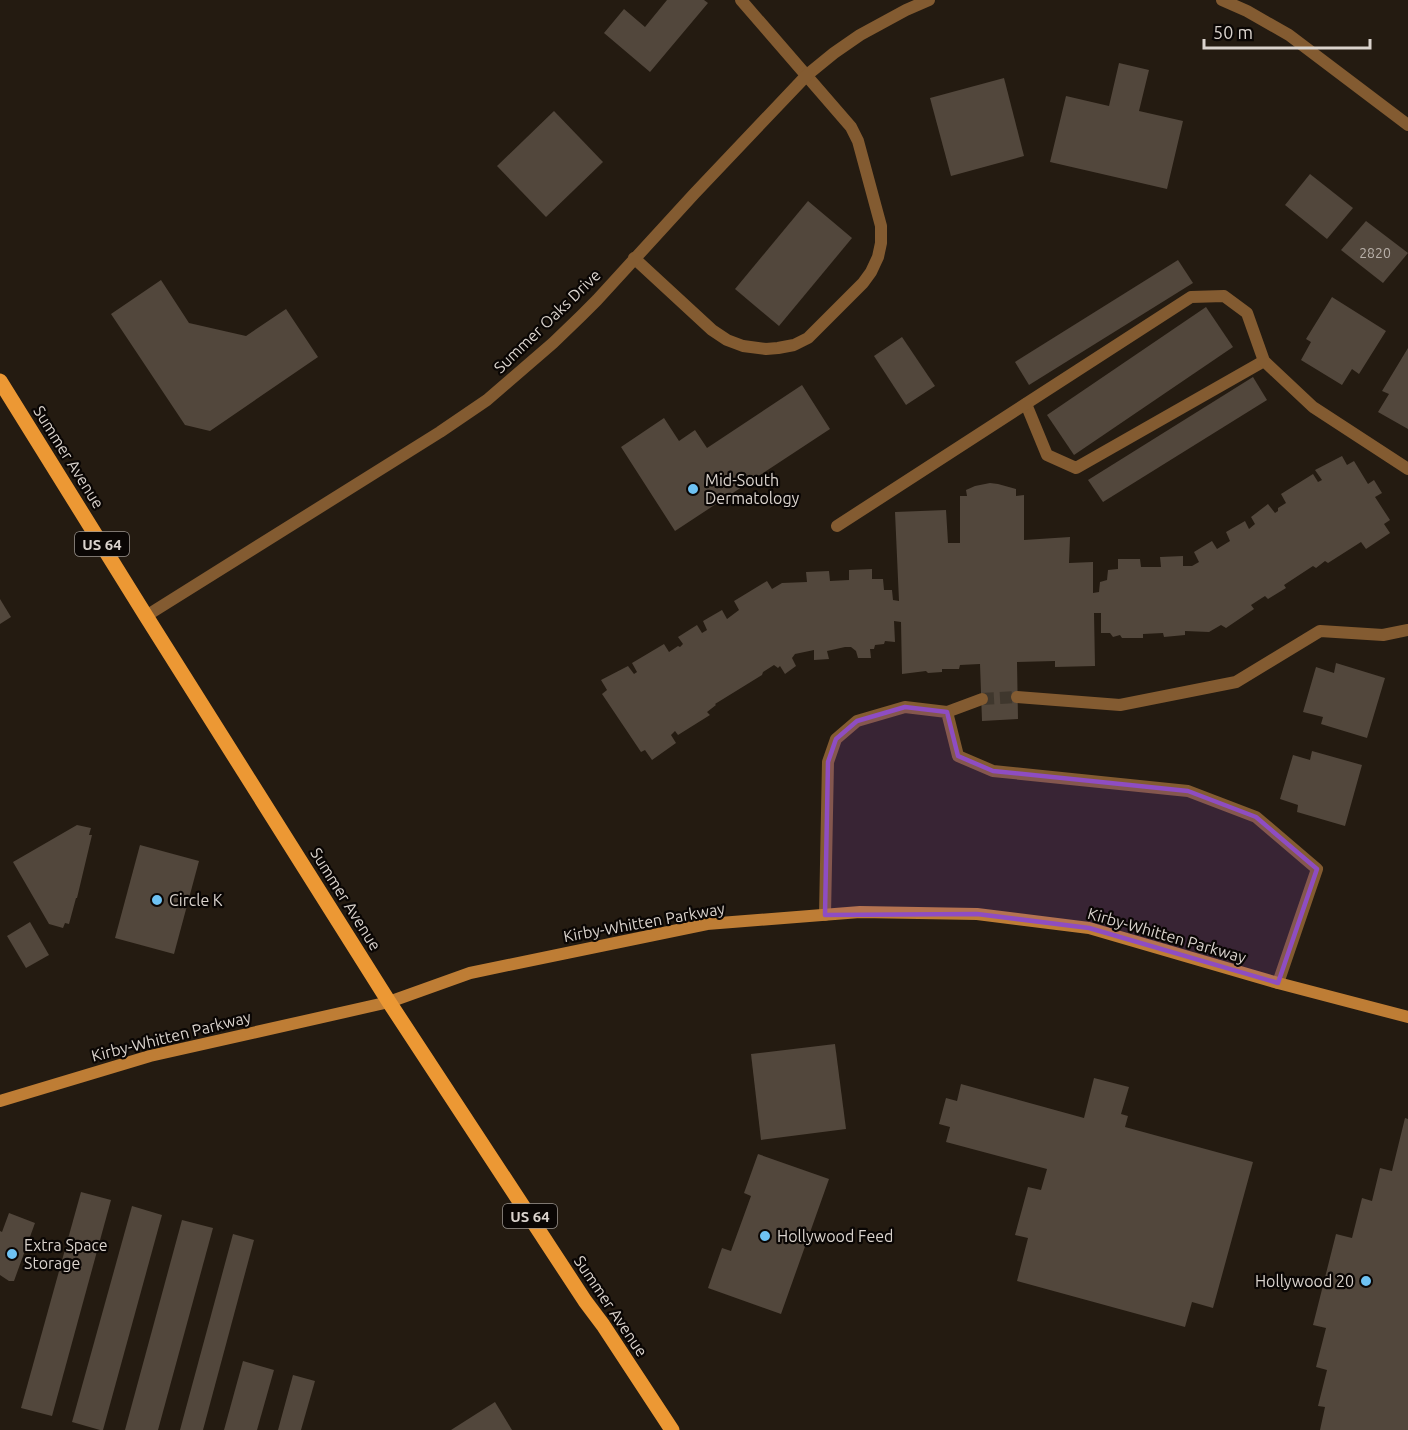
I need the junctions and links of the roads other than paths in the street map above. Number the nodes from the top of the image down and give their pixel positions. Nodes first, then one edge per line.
1 (741, 0) edge
2 (929, 0) edge
3 (1222, 0) edge
4 (807, 75) junction
5 (1408, 125) edge
6 (634, 258) junction
7 (1264, 361) junction
8 (0, 381) edge
9 (1026, 404) junction
10 (1408, 469) edge
11 (837, 526) dead end
12 (146, 616) junction
13 (1408, 630) edge
14 (1017, 698) tunnel mouth
15 (982, 699) tunnel mouth
16 (947, 712) junction
17 (825, 915) junction
18 (1278, 983) junction
19 (389, 1002) junction
20 (1408, 1017) edge
21 (0, 1101) edge
22 (672, 1430) edge

1 - 4 street
2 - 4 street, Summer Oaks Drive
3 - 5 street
4 - 6 street, Summer Oaks Drive
4 - 6 street
6 - 12 street, Summer Oaks Drive
7 - 9 street
7 - 9 street
7 - 10 street
8 - 12 main road, Summer Avenue / US 64
9 - 11 street
12 - 19 main road, Summer Avenue / US 64
13 - 14 street
15 - 16 street
16 - 17 street
16 - 18 street
17 - 18 main road, Kirby-Whitten Parkway
17 - 19 main road, Kirby-Whitten Parkway
18 - 20 main road, Kirby-Whitten Parkway
19 - 21 main road, Kirby-Whitten Parkway
19 - 22 main road, Summer Avenue / US 64

